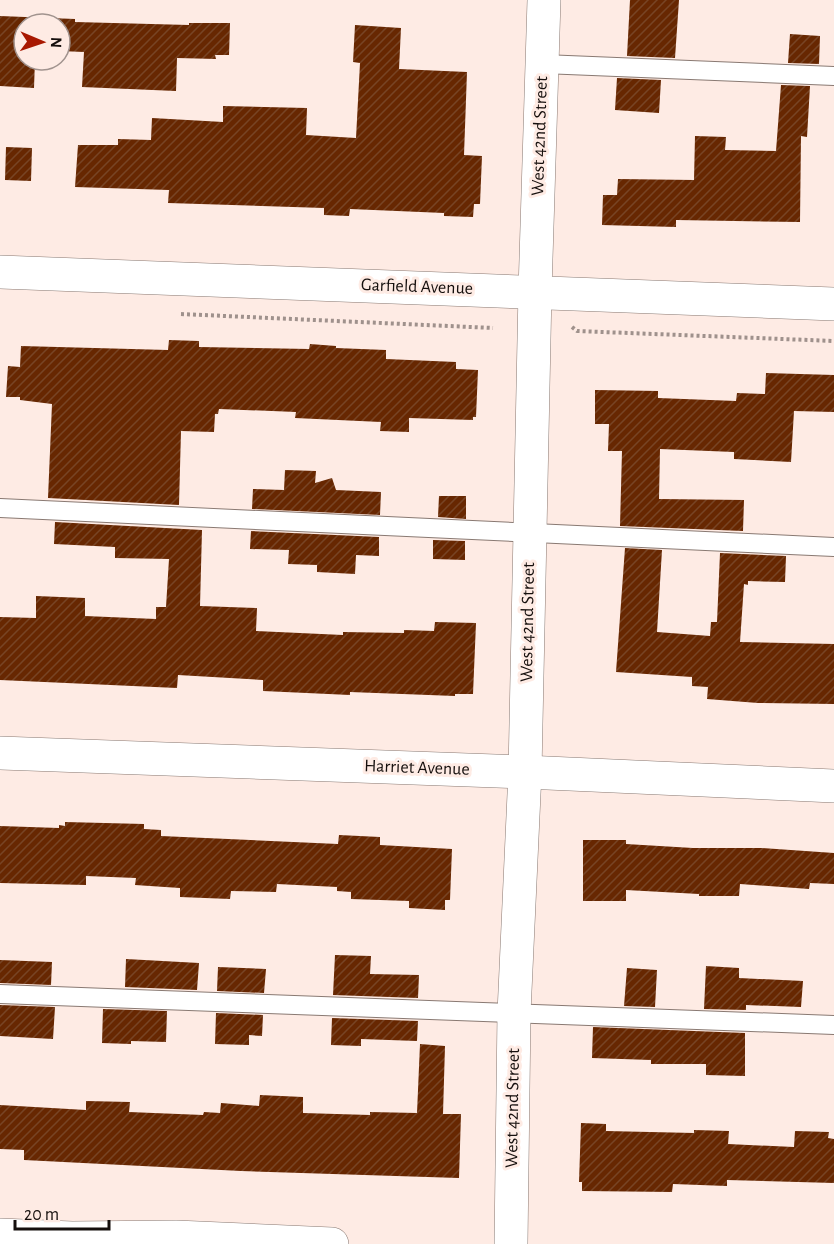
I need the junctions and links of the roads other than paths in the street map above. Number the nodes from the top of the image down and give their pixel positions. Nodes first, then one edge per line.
1 (544, 0) edge
2 (543, 64) junction
3 (834, 76) edge
4 (0, 272) edge
5 (535, 291) junction
6 (834, 304) edge
7 (0, 508) edge
8 (530, 532) junction
9 (834, 546) edge
10 (0, 753) edge
11 (525, 772) junction
12 (834, 786) edge
13 (0, 994) edge
14 (514, 1013) junction
15 (834, 1025) edge
16 (0, 1235) edge
17 (332, 1244) edge
18 (511, 1244) edge

1 - 2 street, West 42nd Street
2 - 3 lane
2 - 5 street, West 42nd Street
4 - 5 street, Garfield Avenue
5 - 6 street, Garfield Avenue
5 - 8 street, West 42nd Street
7 - 8 lane
8 - 9 lane
8 - 11 street, West 42nd Street
10 - 11 street, Harriet Avenue
11 - 12 street, Harriet Avenue
11 - 14 street, West 42nd Street
13 - 14 lane
14 - 15 lane
14 - 18 street, West 42nd Street
16 - 17 street

